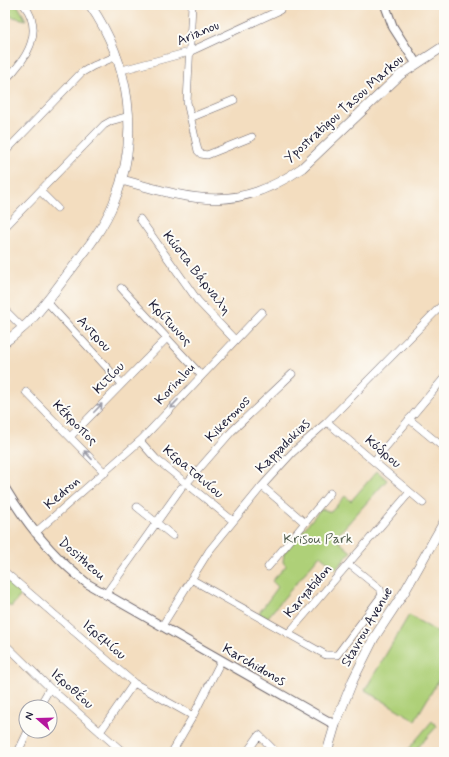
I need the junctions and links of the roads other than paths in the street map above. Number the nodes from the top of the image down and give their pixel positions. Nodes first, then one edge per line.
1 (24, 5) edge
2 (90, 5) edge
3 (192, 5) edge
4 (385, 5) edge
5 (280, 10) dead end
6 (444, 46) edge
7 (189, 52) junction
8 (117, 56) junction
9 (416, 63) junction
10 (122, 70) junction
11 (5, 80) edge
12 (234, 100) dead end
13 (129, 116) junction
14 (190, 118) junction
15 (252, 137) dead end
16 (5, 152) edge
17 (122, 180) junction
18 (40, 191) junction
19 (57, 208) dead end
20 (140, 219) dead end
21 (5, 227) edge
22 (120, 288) dead end
23 (47, 302) junction
24 (444, 303) edge
25 (5, 310) edge
26 (262, 312) dead end
27 (23, 328) junction
28 (166, 339) junction
29 (234, 340) junction
30 (5, 342) edge
31 (292, 374) dead end
32 (201, 375) junction
33 (444, 378) edge
34 (122, 384) junction
35 (26, 392) dead end
36 (409, 419) junction
37 (326, 422) junction
38 (71, 436) junction
39 (140, 441) junction
40 (444, 448) edge
41 (374, 461) junction
42 (105, 473) junction
43 (184, 486) junction
44 (262, 486) junction
45 (5, 488) edge
46 (410, 492) junction
47 (330, 493) dead end
48 (423, 503) dead end
49 (137, 507) dead end
50 (232, 520) junction
51 (155, 522) junction
52 (304, 522) junction
53 (444, 522) edge
54 (35, 533) junction
55 (173, 536) dead end
56 (349, 564) junction
57 (268, 567) dead end
58 (5, 572) edge
59 (191, 579) junction
60 (105, 595) junction
61 (162, 626) junction
62 (288, 634) junction
63 (5, 644) edge
64 (221, 661) junction
65 (134, 683) junction
66 (50, 688) junction
67 (44, 699) edge
68 (193, 716) junction
69 (334, 725) junction
70 (100, 732) junction
71 (24, 739) edge
72 (18, 752) edge
73 (123, 752) edge
74 (172, 752) edge
75 (248, 752) edge
76 (276, 752) edge
77 (327, 752) edge

1 - 11 street
2 - 8 main road
3 - 7 street
4 - 9 street
5 - 7 street, Arianou
6 - 9 main road, Ypostratigou Tasou Markou
7 - 10 street, Arianou
7 - 14 street
8 - 10 main road
8 - 16 street
9 - 17 main road, Ypostratigou Tasou Markou
10 - 13 main road
12 - 14 street
13 - 17 main road
13 - 18 street
14 - 15 street
17 - 23 main road
18 - 19 street
18 - 21 street
20 - 29 street, Κώστα Βάρναλη
22 - 28 street, Κρίτωνος
23 - 27 main road
23 - 34 street, Αντρου
24 - 37 street, Kappadokias
25 - 27 street
26 - 29 street, Korinlou
27 - 30 main road
28 - 32 street, Κρίτωνος
28 - 34 street, Κιτίου
29 - 32 street, Korinlou
31 - 43 street, Kikeronos
32 -> 39 street, Korinlou
33 - 36 street
38 -> 34 street, Κιτίου
35 - 38 street, Κέκροπος
36 - 40 street
36 - 41 street
37 - 41 street, Κόδρου
37 - 44 street, Kappadokias
42 -> 38 street, Κέκροπος
39 - 42 street, Korinlou
39 - 43 street, Κερατσινίου
41 - 46 street, Κόδρου
42 - 54 street, Kedron
43 - 50 street, Κερατσινίου
43 - 51 street, Kikeronos
44 - 50 street, Kappadokias
44 - 52 street
45 - 54 street, Dositheou
46 - 48 street, Κόδρου
46 - 56 street, Karyatidon
47 - 52 street
49 - 51 street
50 - 59 street, Kappadokias
51 - 55 street
51 - 60 street, Kikeronos
52 - 57 street
53 - 69 main road, Stavrou Avenue
54 - 60 street, Dositheou
56 - 62 street, Karyatidon
56 - 62 street
58 - 65 street, Ιερεμίου
59 - 61 street, Kappadokias
59 - 62 street
60 - 61 street, Dositheou
61 - 64 street, Karchidonos
63 - 66 street, Ιεροθέου
64 - 68 street
64 - 69 street, Karchidonos
65 - 68 street, Ιερεμίου
65 - 70 street
66 - 67 street
66 - 70 street, Ιεροθέου
68 - 74 street
69 - 77 main road, Stavrou Avenue
70 - 73 street, Ιεροθέου
71 - 72 street
75 - 76 street

